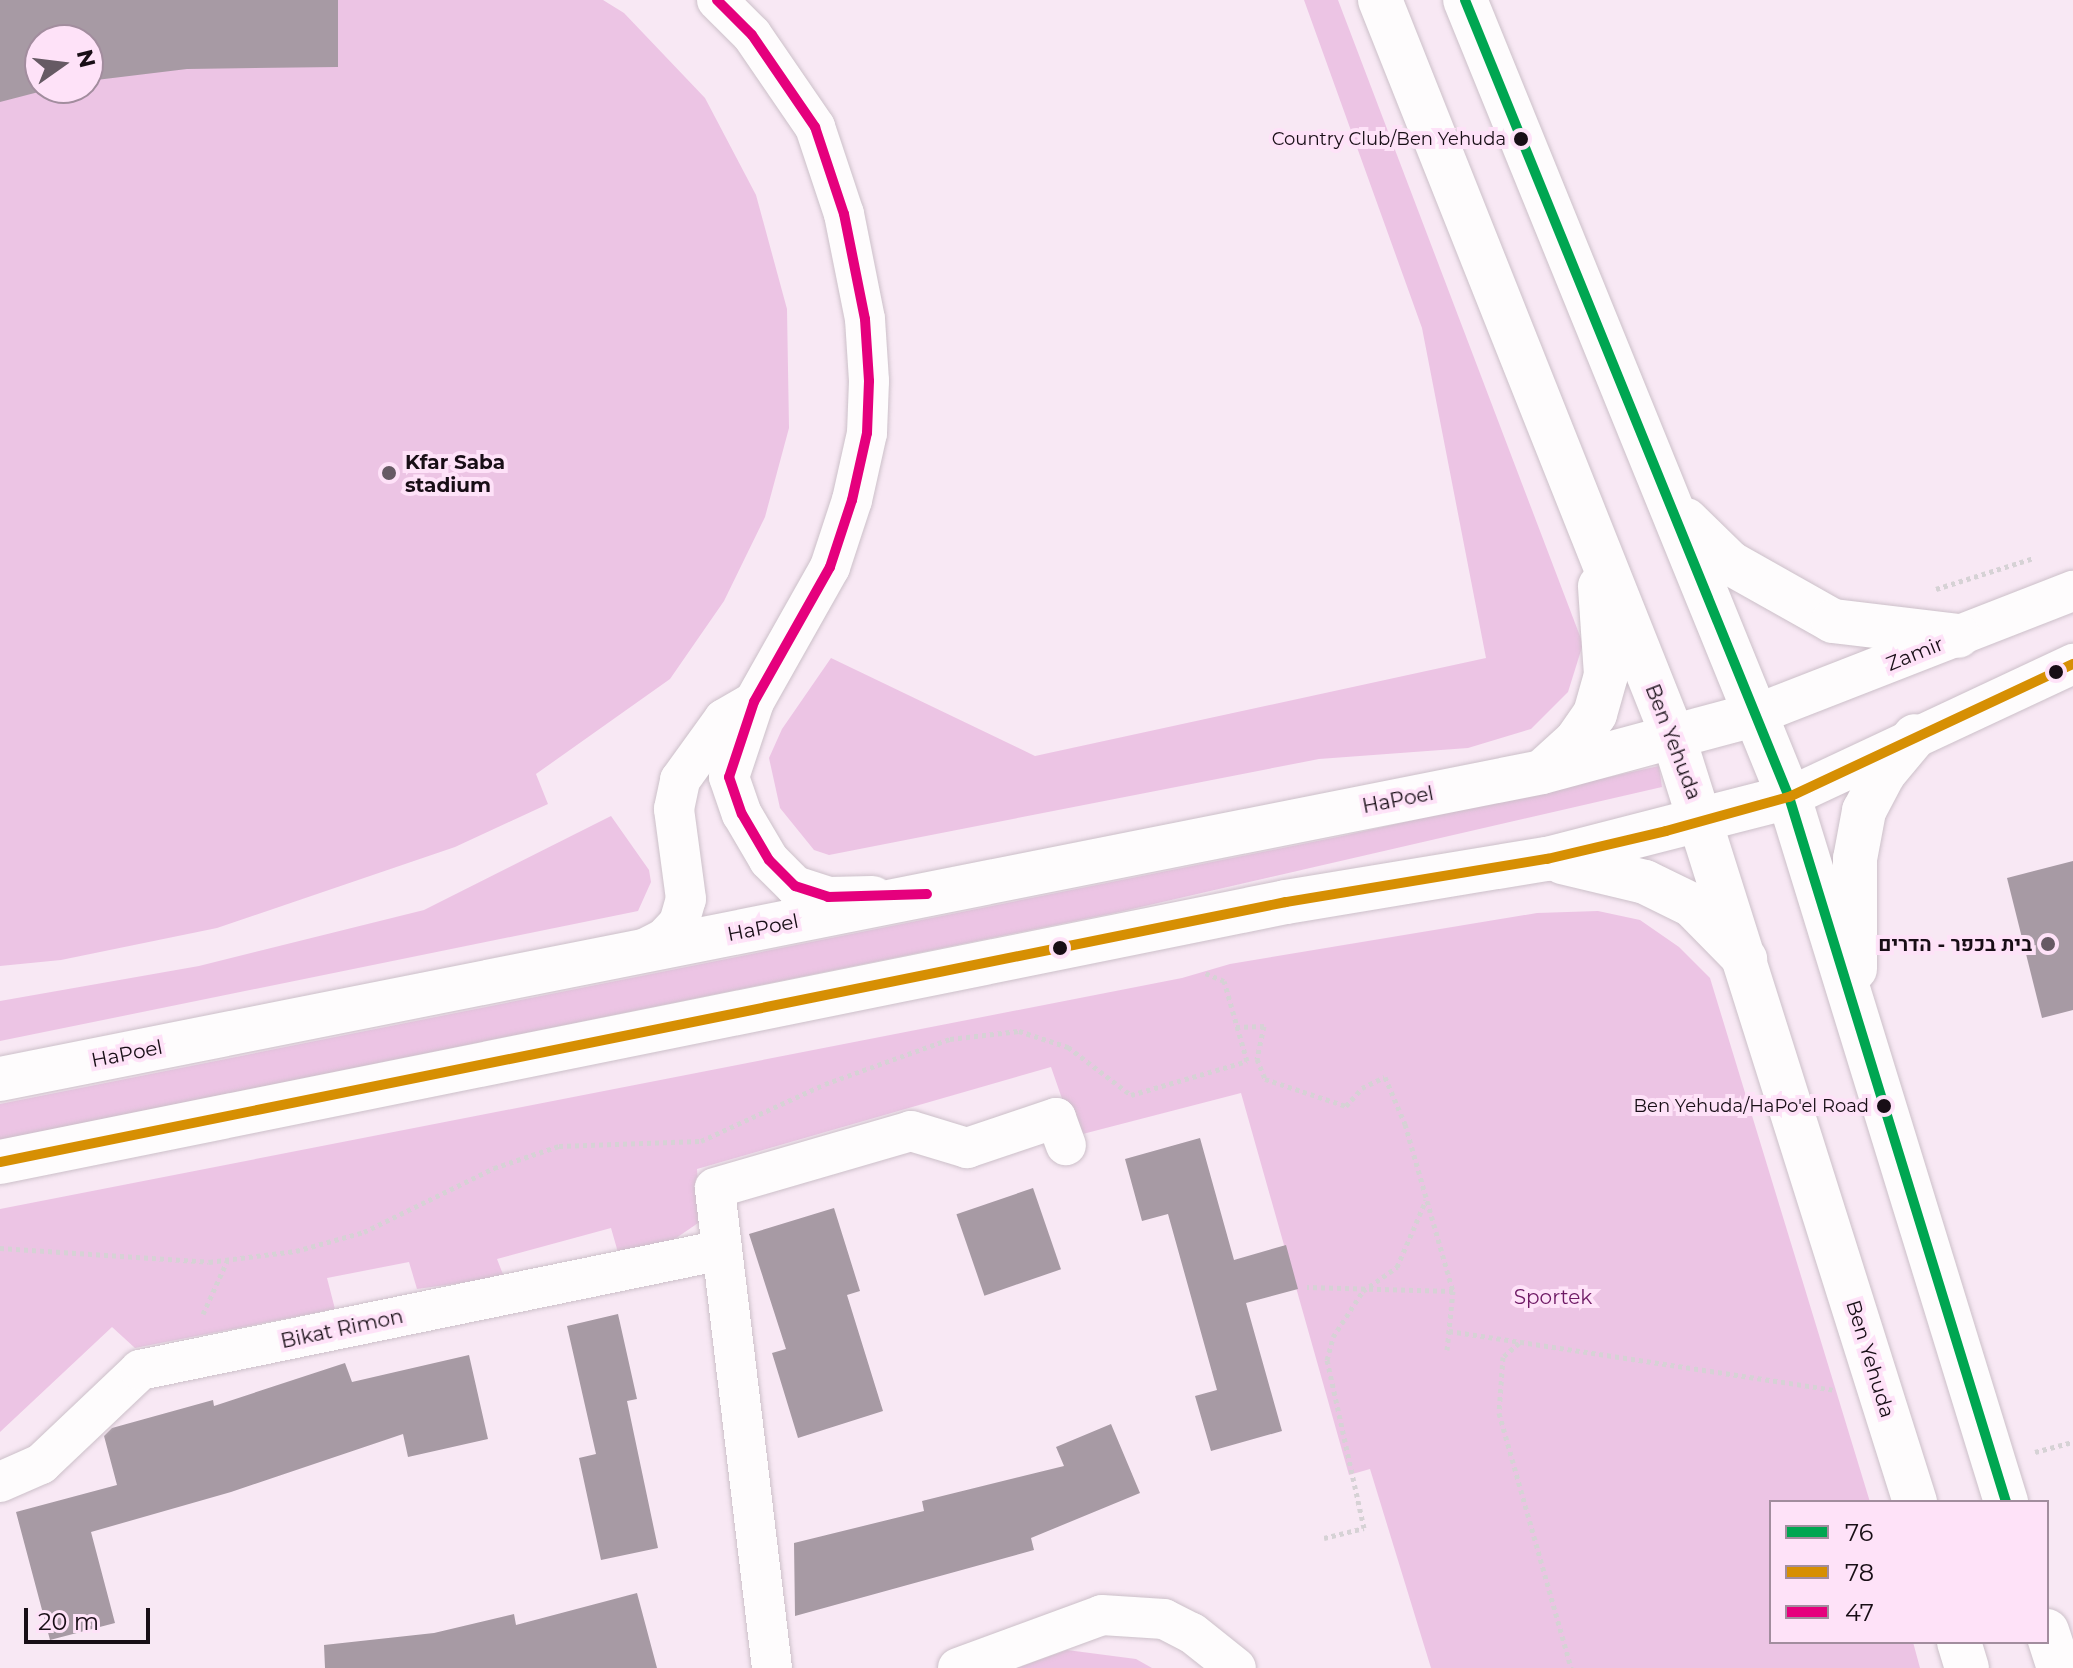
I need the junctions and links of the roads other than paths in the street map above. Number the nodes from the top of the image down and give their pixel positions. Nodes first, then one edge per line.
1 (717, 0) edge
2 (1380, 0) edge
3 (1465, 0) edge
4 (1670, 501) junction
5 (1597, 540) junction
6 (2073, 591) edge
7 (1958, 636) junction
8 (2073, 664) edge
9 (754, 702) junction
10 (1757, 714) junction
11 (1915, 736) junction
12 (1674, 739) junction
13 (1542, 772) junction
14 (1789, 797) junction
15 (1703, 821) junction
16 (1547, 859) junction
17 (927, 894) junction
18 (636, 953) junction
19 (1745, 959) junction
20 (1858, 1036) junction
21 (0, 1079) edge
22 (1066, 1145) dead end
23 (0, 1162) edge
24 (722, 1250) junction
25 (0, 1482) edge
26 (1914, 1500) edge
27 (2005, 1500) edge
28 (2049, 1637) edge
29 (1960, 1644) edge
30 (772, 1668) edge
31 (958, 1668) edge
32 (1236, 1668) edge
33 (1967, 1668) edge
34 (2059, 1668) edge

1 - 9 street
2 - 5 main road, Ben Yehuda
3 - 4 main road
4 - 7 main road
4 - 10 main road
5 - 12 main road, Ben Yehuda
5 - 13 main road
6 - 7 street, Zamir
7 - 10 street, Zamir
8 - 11 street
9 - 17 street
9 - 18 street
10 - 12 main road, HaPoel
10 - 14 main road
11 - 14 street
11 - 20 main road
12 - 13 main road, HaPoel
12 - 15 main road, Ben Yehuda
13 - 17 main road, HaPoel
14 - 15 main road
14 - 20 main road
15 - 16 main road
15 - 19 main road, Ben Yehuda
16 - 19 main road
16 - 23 main road
17 - 18 main road, HaPoel
18 - 21 main road, HaPoel
19 - 26 main road, Ben Yehuda
20 - 27 main road
22 - 24 street
24 - 25 street, Bikat Rimon
24 - 30 street
28 - 34 main road
29 - 33 main road
31 - 32 street

